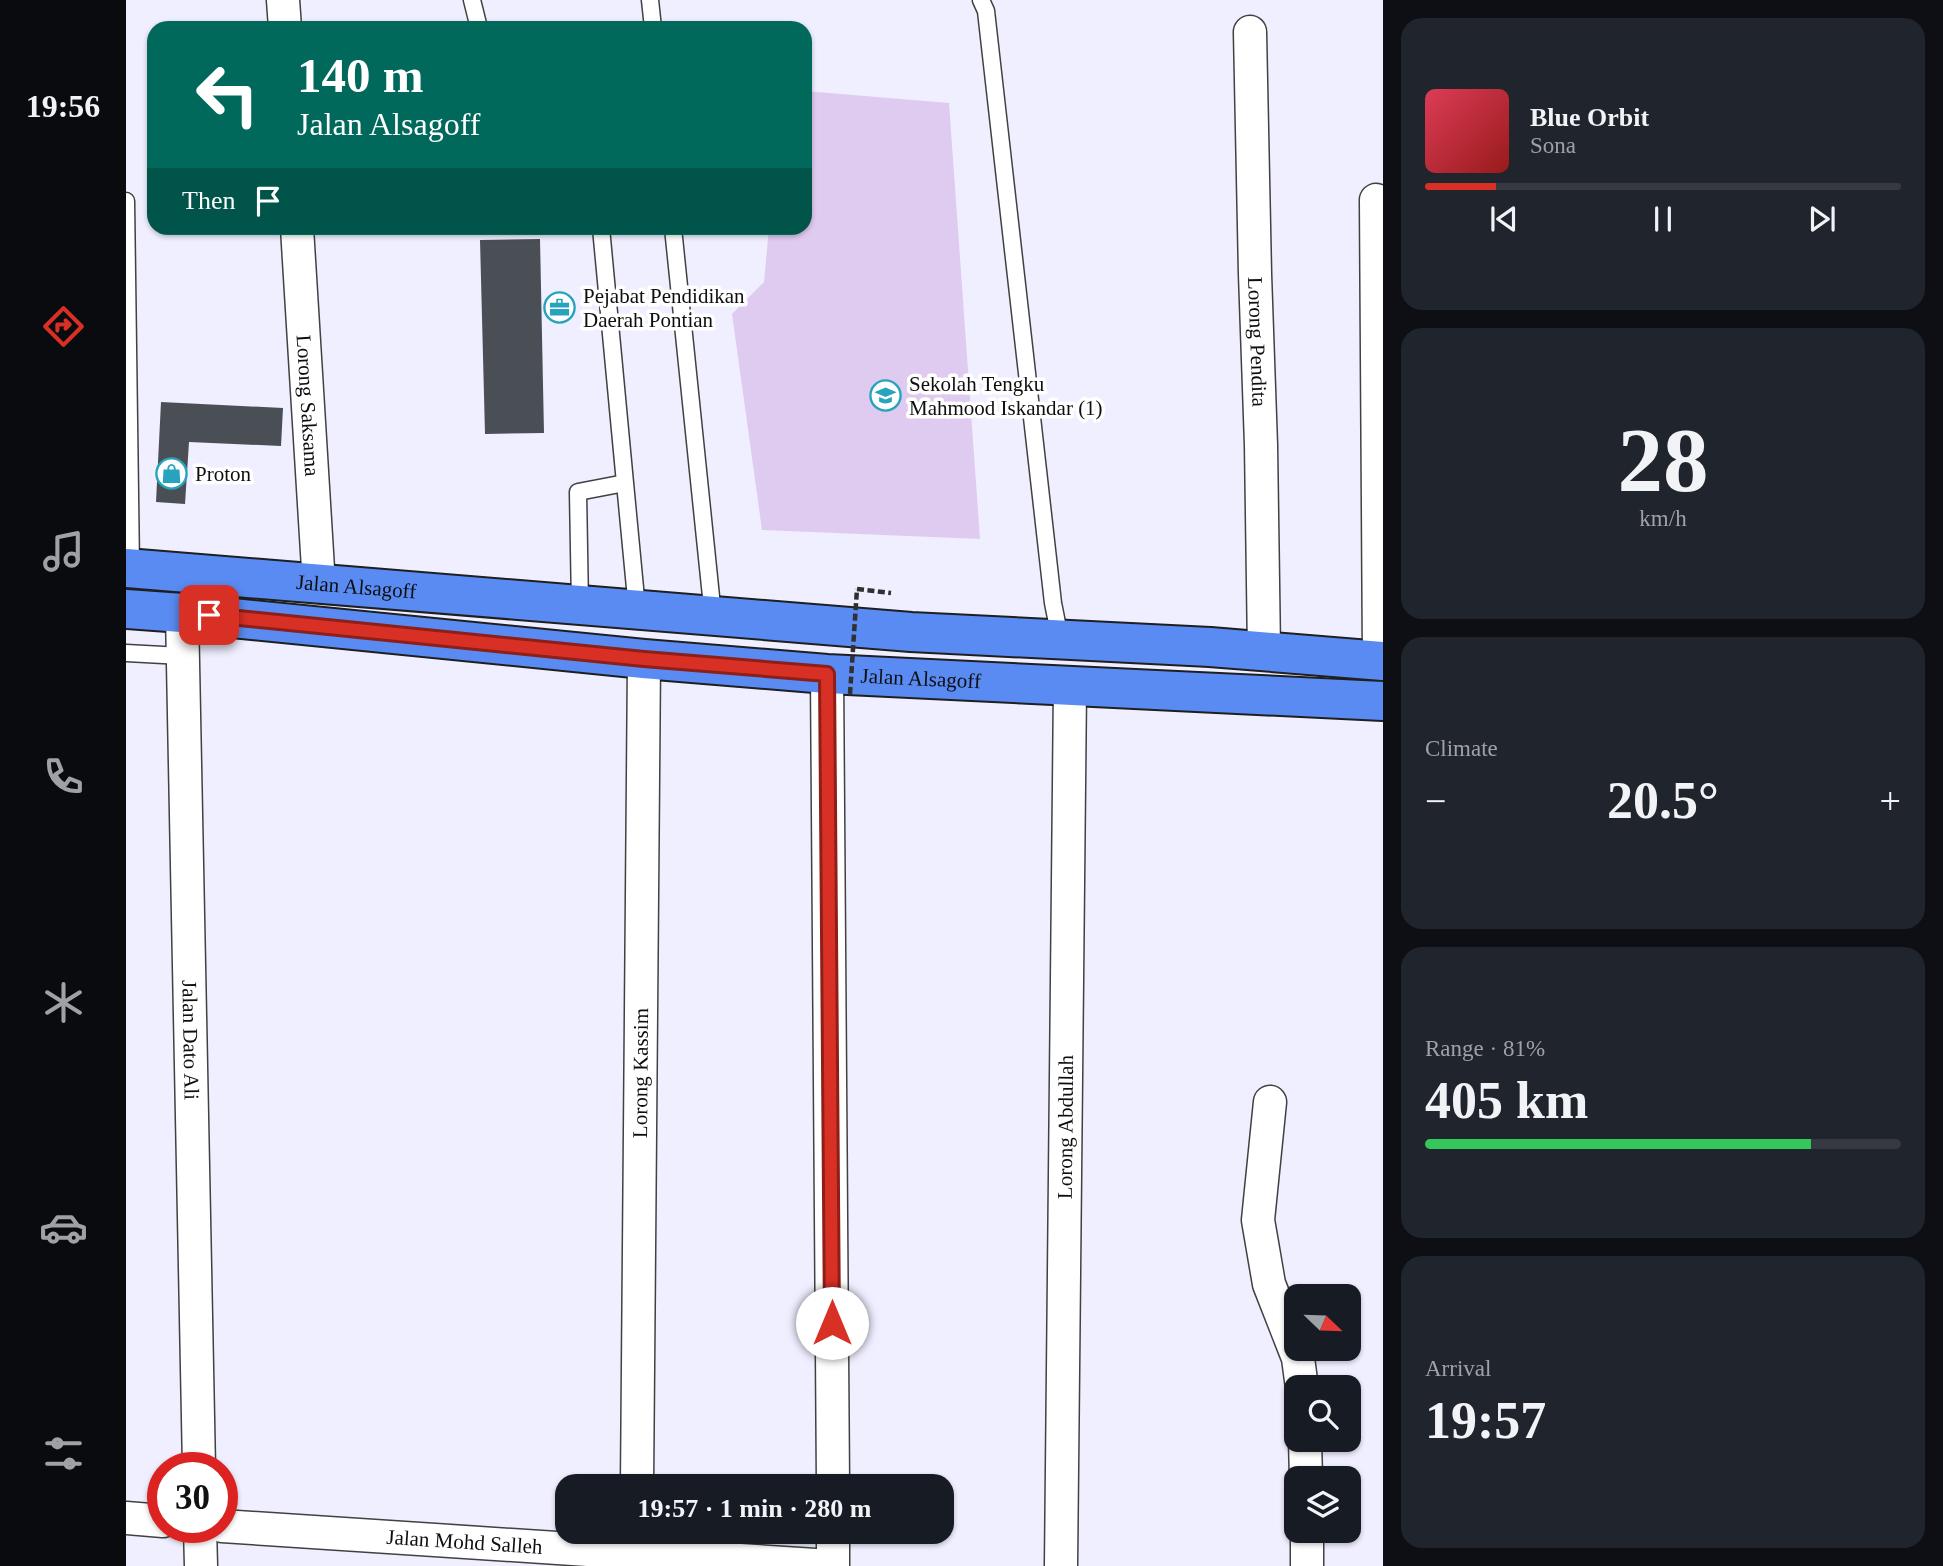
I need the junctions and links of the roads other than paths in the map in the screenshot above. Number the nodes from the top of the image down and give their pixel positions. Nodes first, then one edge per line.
1 (283, 0) edge
2 (472, 0) edge
3 (650, 0) edge
4 (981, 0) edge
5 (284, 21) edge
6 (477, 21) edge
7 (652, 21) edge
8 (1250, 32) dead end
9 (1376, 200) dead end
10 (126, 201) edge
11 (297, 235) edge
12 (602, 235) edge
13 (674, 235) edge
14 (625, 483) junction
15 (128, 568) edge
16 (319, 584) junction
17 (580, 605) junction
18 (1381, 605) edge
19 (126, 609) edge
20 (637, 610) junction
21 (182, 613) junction
22 (713, 616) junction
23 (1060, 638) junction
24 (1264, 651) junction
25 (126, 653) edge
26 (183, 656) junction
27 (644, 659) junction
28 (1381, 661) edge
29 (838, 684) junction
30 (1070, 687) junction
31 (1383, 701) edge
32 (1270, 1102) dead end
33 (1300, 1375) edge
34 (199, 1452) edge
35 (637, 1474) edge
36 (833, 1474) edge
37 (126, 1518) edge
38 (147, 1520) edge
39 (238, 1527) edge
40 (200, 1543) edge
41 (1307, 1543) edge
42 (833, 1544) edge
43 (636, 1550) edge
44 (201, 1566) edge
45 (832, 1566) edge
46 (1061, 1566) edge
47 (1307, 1566) edge

1 - 5 street
2 - 6 lane
3 - 7 lane
4 - 23 lane
8 - 24 street, Lorong Pendita
9 - 18 street
10 - 15 lane
11 - 16 street, Lorong Saksama
12 - 14 lane
13 - 22 lane
14 - 17 lane
14 - 20 lane
15 - 16 highway, Jalan Alsagoff
16 - 17 highway, Jalan Alsagoff
17 - 20 highway, Jalan Alsagoff
18 - 28 street
19 - 21 highway, Jalan Alsagoff
20 - 22 highway, Jalan Alsagoff
21 - 26 street, Jalan Dato Ali
21 - 27 highway, Jalan Alsagoff
22 - 23 highway, Jalan Alsagoff
23 - 24 highway, Jalan Alsagoff
24 - 28 highway, Jalan Alsagoff
25 - 26 lane
26 - 34 street, Jalan Dato Ali
27 - 29 highway, Jalan Alsagoff
27 - 35 street, Lorong Kassim
29 - 30 highway, Jalan Alsagoff
29 - 36 street
30 - 31 highway, Jalan Alsagoff
30 - 46 street, Lorong Abdullah
32 - 33 street
37 - 38 street
39 - 43 street, Jalan Mohd Salleh
40 - 44 street
41 - 47 street
42 - 45 street
43 - 45 street, Jalan Mohd Salleh

